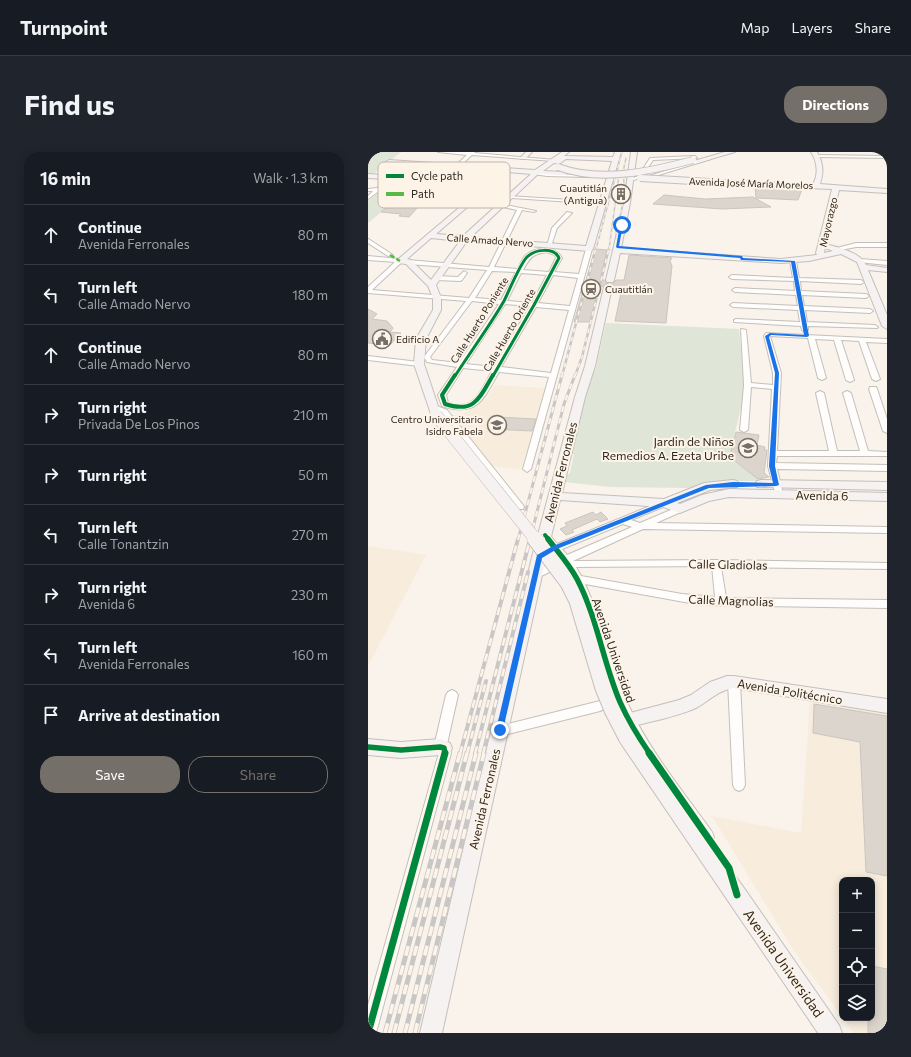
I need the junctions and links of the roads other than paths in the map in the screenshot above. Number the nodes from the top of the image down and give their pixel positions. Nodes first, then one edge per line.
1 (440, 152) edge
2 (500, 152) edge
3 (529, 152) edge
4 (618, 152) edge
5 (634, 152) edge
6 (720, 152) edge
7 (732, 152) edge
8 (472, 153) edge
9 (565, 154) edge
10 (867, 154) dead end
11 (487, 155) junction
12 (817, 155) edge
13 (852, 155) edge
14 (395, 157) dead end
15 (885, 157) edge
16 (523, 158) junction
17 (617, 159) junction
18 (695, 159) junction
19 (709, 159) dead end
20 (389, 162) edge
21 (462, 162) edge
22 (556, 163) junction
23 (378, 170) edge
24 (510, 170) edge
25 (645, 171) junction
26 (534, 173) junction
27 (613, 175) junction
28 (369, 176) edge
29 (630, 176) junction
30 (728, 182) dead end
31 (814, 186) junction
32 (836, 188) junction
33 (368, 190) edge
34 (378, 190) joint
35 (887, 191) edge
36 (510, 196) edge
37 (510, 197) edge
38 (368, 198) edge
39 (603, 203) junction
40 (510, 207) edge
41 (463, 208) edge
42 (497, 208) edge
43 (520, 209) junction
44 (534, 211) dead end
45 (568, 213) dead end
46 (431, 236) junction
47 (465, 239) junction
48 (368, 241) edge
49 (503, 242) junction
50 (822, 245) junction
51 (887, 246) edge
52 (549, 248) junction
53 (589, 249) junction
54 (617, 249) junction
55 (839, 250) junction
56 (390, 255) dead end
57 (820, 255) junction
58 (368, 258) edge
59 (742, 258) junction
60 (793, 261) junction
61 (404, 262) junction
62 (887, 263) edge
63 (861, 264) junction
64 (445, 266) junction
65 (491, 268) junction
66 (887, 270) edge
67 (520, 271) junction
68 (464, 273) dead end
69 (551, 273) junction
70 (581, 276) junction
71 (732, 277) dead end
72 (796, 280) junction
73 (434, 282) junction
74 (861, 282) dead end
75 (735, 290) dead end
76 (368, 291) edge
77 (798, 293) junction
78 (866, 296) dead end
79 (437, 298) junction
80 (471, 299) junction
81 (503, 302) junction
82 (534, 305) junction
83 (733, 305) dead end
84 (573, 308) junction
85 (801, 308) junction
86 (870, 311) dead end
87 (736, 321) dead end
88 (804, 324) junction
89 (887, 326) edge
90 (874, 327) dead end
91 (743, 330) dead end
92 (809, 336) junction
93 (837, 338) junction
94 (862, 339) junction
95 (887, 342) edge
96 (368, 358) edge
97 (418, 364) junction
98 (460, 366) junction
99 (496, 369) junction
100 (554, 375) junction
101 (822, 378) dead end
102 (876, 379) dead end
103 (850, 380) dead end
104 (748, 385) junction
105 (776, 387) junction
106 (872, 389) dead end
107 (820, 393) dead end
108 (847, 393) dead end
109 (454, 408) joint
110 (435, 412) junction
111 (744, 430) dead end
112 (887, 431) edge
113 (772, 453) junction
114 (834, 454) junction
115 (864, 454) junction
116 (887, 454) edge
117 (772, 466) junction
118 (887, 468) edge
119 (527, 469) dead end
120 (887, 486) edge
121 (778, 490) junction
122 (554, 496) junction
123 (887, 497) edge
124 (665, 503) junction
125 (520, 507) dead end
126 (680, 509) junction
127 (623, 521) junction
128 (639, 526) junction
129 (887, 530) edge
130 (539, 537) junction
131 (555, 548) junction
132 (539, 557) junction
133 (566, 562) junction
134 (716, 563) junction
135 (887, 566) edge
136 (535, 575) junction
137 (577, 579) junction
138 (721, 601) junction
139 (887, 604) edge
140 (734, 682) junction
141 (452, 695) dead end
142 (600, 706) dead end
143 (887, 706) edge
144 (628, 728) junction
145 (500, 730) junction
146 (368, 747) edge
147 (442, 747) junction
148 (738, 785) dead end
149 (832, 1032) edge
150 (368, 1033) edge
151 (431, 1033) edge

1 - 8 street
2 - 11 street
3 - 16 main road
4 - 17 main road
5 - 29 main road, Avenida Ferronales
6 - 18 main road
7 - 18 main road
8 - 11 street
8 - 21 street
9 - 17 main road
9 - 22 main road
9 - 27 street
10 - 15 street
11 - 16 street
12 - 13 street
12 - 31 main road
13 - 15 street
14 - 20 main road
16 - 22 street
17 - 27 main road
18 - 22 main road, bridge
18 - 25 street
18 - 25 street
18 - 27 main road, bridge
19 - 30 street
22 - 26 main road
23 - 28 main road
24 - 26 main road
25 - 29 street
25 - 29 street
26 - 27 street
26 - 27 main road, bridge
26 - 36 main road
27 - 31 main road, Avenida José María Morelos, bridge
27 - 39 main road
29 - 54 main road, Avenida Ferronales
31 - 32 main road, Avenida José María Morelos
32 - 35 main road, Avenida José María Morelos
32 - 50 main road, Mayorazgo
33 - 34 street
34 - 38 street
37 - 39 street
39 - 53 main road
40 - 43 street
41 - 46 main road
42 - 47 main road
43 - 44 street
43 - 49 street
45 - 52 street, Calle Amado Nervo
46 - 47 main road, Calle Amado Nervo
46 - 61 main road
47 - 49 main road, Calle Amado Nervo
47 - 64 main road
48 - 56 street
49 - 52 main road, Calle Amado Nervo
49 - 65 street
50 - 55 main road
50 - 57 main road, Mayorazgo
51 - 55 street
52 - 53 main road, Calle Amado Nervo
52 - 67 street, Calle Huerto Poniente
52 - 69 street, Calle Huerto Oriente
53 - 70 street
54 - 59 main road
54 - 122 main road, Avenida Ferronales
55 - 57 main road
55 - 63 main road
57 - 59 main road
57 - 60 main road
58 - 61 street
59 - 60 main road
60 - 72 street
61 - 64 street
61 - 73 main road
61 - 76 street
62 - 63 street
63 - 66 main road
63 - 89 main road
64 - 65 street
64 - 73 main road
65 - 67 street
65 - 80 street
67 - 69 street
67 - 81 street, Calle Huerto Poniente
68 - 73 street
69 - 70 street
69 - 82 street, Calle Huerto Oriente
70 - 84 street
71 - 72 street
72 - 74 street
72 - 77 street
73 - 79 main road
75 - 77 street
76 - 79 street
77 - 78 street
77 - 85 street
79 - 80 street
79 - 97 main road
80 - 81 street
80 - 98 street
81 - 82 street
81 - 98 street, Calle Huerto Poniente
82 - 84 street
82 - 99 street, Calle Huerto Oriente
83 - 85 street
84 - 100 street
85 - 86 street
85 - 88 street
87 - 88 street
88 - 90 street
88 - 92 street
91 - 104 street
92 - 93 street
92 - 101 street
92 - 105 street
93 - 94 street
93 - 103 street
94 - 95 street
94 - 102 street
96 - 97 street
97 - 110 main road
98 - 99 street
98 - 109 street, Calle Huerto Poniente
99 - 100 street
99 - 109 street, Calle Huerto Oriente
100 - 119 street
104 - 105 street
104 - 111 street
105 - 113 street
106 - 112 street
107 - 114 street
108 - 115 street
110 - 125 street
110 - 130 main road, bridge
113 - 114 street
113 - 117 street
114 - 115 street
115 - 116 street
117 - 118 street
117 - 121 street
120 - 121 main road, Avenida 6
121 - 123 main road, Avenida 6
121 - 124 main road, Avenida 6
121 - 126 main road, Avenida 6
122 - 124 main road
122 - 130 main road, Avenida Ferronales
124 - 126 main road
124 - 127 street, Avenida 6
126 - 128 street, Avenida 6
127 - 128 street
127 - 131 street, Avenida 6
128 - 129 street
128 - 133 street, Avenida 6
130 - 131 street, Avenida Universidad
130 - 132 main road, Avenida Ferronales
130 - 144 main road, Avenida Universidad, bridge
131 - 132 street, Avenida 6
131 - 133 street, Avenida Universidad
132 - 136 main road, Avenida Ferronales
133 - 134 street, Calle Gladiolas
133 - 136 street, Avenida 6
133 - 137 street, Avenida Universidad
134 - 135 street, Calle Gladiolas
134 - 138 street
136 - 145 main road, Avenida Ferronales
137 - 138 street, Calle Magnolias
137 - 144 street, Avenida Universidad
138 - 139 street, Calle Magnolias
140 - 143 main road, Avenida Politécnico
140 - 144 main road, Avenida Politécnico
140 - 148 street
141 - 147 street
142 - 145 street
144 - 149 main road, Avenida Universidad
145 - 151 main road, Avenida Ferronales
146 - 147 main road
147 - 150 street

